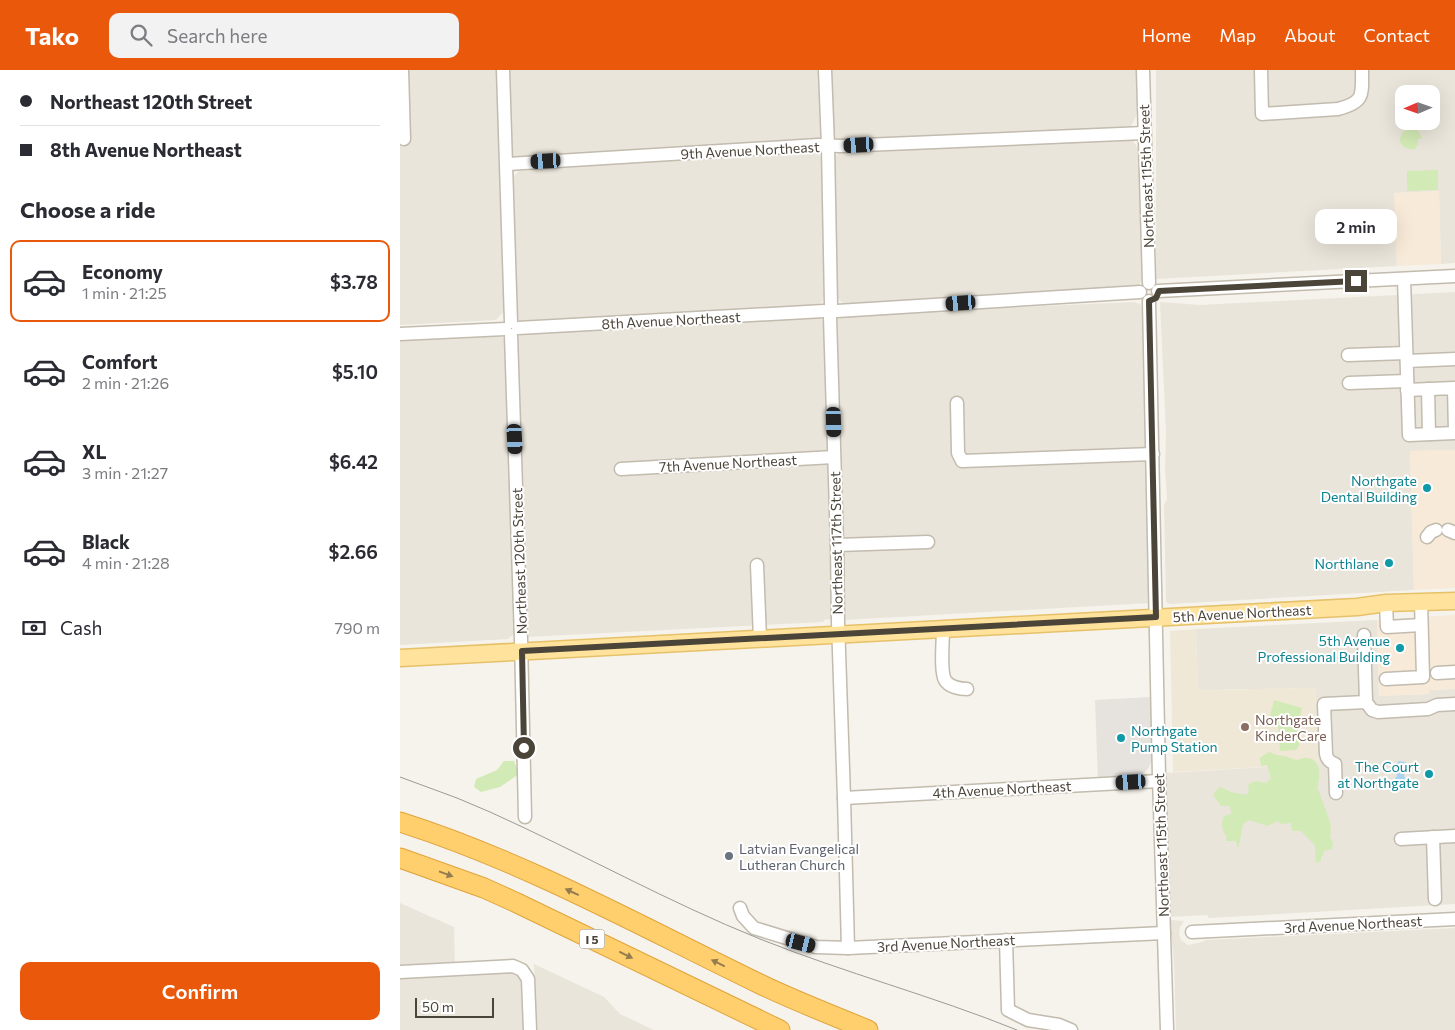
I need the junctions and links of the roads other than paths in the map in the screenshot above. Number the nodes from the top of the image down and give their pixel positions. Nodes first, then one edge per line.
1 (402, 70) edge
2 (503, 70) edge
3 (825, 70) edge
4 (1142, 70) edge
5 (1261, 70) edge
6 (1362, 70) edge
7 (1144, 133) junction
8 (404, 139) dead end
9 (828, 146) junction
10 (507, 164) junction
11 (1455, 276) edge
12 (1404, 279) junction
13 (1149, 292) junction
14 (830, 311) junction
15 (511, 329) junction
16 (400, 334) edge
17 (1348, 354) dead end
18 (1406, 357) junction
19 (1455, 359) edge
20 (1349, 383) dead end
21 (1407, 385) junction
22 (1428, 389) junction
23 (957, 403) dead end
24 (1455, 433) edge
25 (1429, 434) junction
26 (1153, 454) junction
27 (834, 457) junction
28 (621, 469) dead end
29 (928, 542) dead end
30 (837, 545) junction
31 (757, 565) dead end
32 (1421, 601) junction
33 (1455, 601) edge
34 (1386, 603) junction
35 (1156, 617) junction
36 (1422, 625) junction
37 (943, 629) junction
38 (838, 635) junction
39 (1364, 635) dead end
40 (760, 639) junction
41 (522, 651) junction
42 (400, 658) edge
43 (1455, 672) edge
44 (1437, 673) dead end
45 (1386, 679) dead end
46 (967, 689) dead end
47 (1366, 702) junction
48 (1455, 704) edge
49 (1160, 781) junction
50 (1336, 793) dead end
51 (844, 798) junction
52 (525, 817) dead end
53 (400, 822) edge
54 (1455, 836) edge
55 (1433, 837) junction
56 (1401, 839) dead end
57 (400, 858) edge
58 (1435, 899) dead end
59 (740, 908) dead end
60 (1455, 919) edge
61 (1192, 932) dead end
62 (1164, 933) junction
63 (1006, 940) junction
64 (848, 948) junction
65 (400, 972) edge
66 (762, 985) junction
67 (530, 1030) edge
68 (780, 1030) edge
69 (848, 1030) edge
70 (868, 1030) edge
71 (1071, 1030) edge
72 (1167, 1030) edge

1 - 8 street
2 - 10 street, Northeast 120th Street
3 - 9 street, Northeast 117th Street
4 - 7 street, Northeast 115th Street
5 - 6 street
7 - 9 street, 9th Avenue Northeast
7 - 13 street, Northeast 115th Street
9 - 10 street, 9th Avenue Northeast
9 - 14 street, Northeast 117th Street
10 - 15 street, Northeast 120th Street
11 - 12 street, 8th Avenue Northeast
12 - 13 street, 8th Avenue Northeast
12 - 18 street
13 - 14 street, 8th Avenue Northeast
13 - 26 street, Northeast 115th Street
14 - 15 street, 8th Avenue Northeast
14 - 27 street, Northeast 117th Street
15 - 16 street, 8th Avenue Northeast
15 - 41 street, Northeast 120th Street
17 - 18 street
18 - 19 street
18 - 21 street
20 - 21 street
21 - 22 street
21 - 25 street
22 - 24 street
22 - 25 street
23 - 26 street
24 - 25 street
26 - 35 street, Northeast 115th Street
27 - 28 street, 7th Avenue Northeast
27 - 30 street, Northeast 117th Street
29 - 30 street
30 - 38 street, Northeast 117th Street
31 - 40 street
32 - 33 main road, 5th Avenue Northeast
32 - 34 main road, 5th Avenue Northeast
32 - 36 street
34 - 35 main road, 5th Avenue Northeast
34 - 36 street
35 - 37 main road, 5th Avenue Northeast
35 - 49 street, Northeast 115th Street
36 - 45 street
37 - 38 main road, 5th Avenue Northeast
37 - 46 street
38 - 40 main road, 5th Avenue Northeast
38 - 51 street, Northeast 117th Street
39 - 47 street
40 - 41 main road, 5th Avenue Northeast
41 - 42 main road, 5th Avenue Northeast
41 - 52 street, Northeast 120th Street
43 - 44 street
47 - 48 street
47 - 50 street
49 - 51 street, 4th Avenue Northeast
49 - 62 street, Northeast 115th Street
51 - 64 street, Northeast 117th Street
66 -> 53 highway, I 5
54 - 55 street
55 - 56 street
55 - 58 street
57 -> 68 highway, I 5
59 - 64 street, 3rd Avenue Northeast
60 - 61 street, 3rd Avenue Northeast
62 - 63 street, 3rd Avenue Northeast
62 - 72 street, Northeast 115th Street
63 - 64 street, 3rd Avenue Northeast
63 - 71 street
65 - 67 street
66 - 69 highway, I 5
66 - 70 highway

